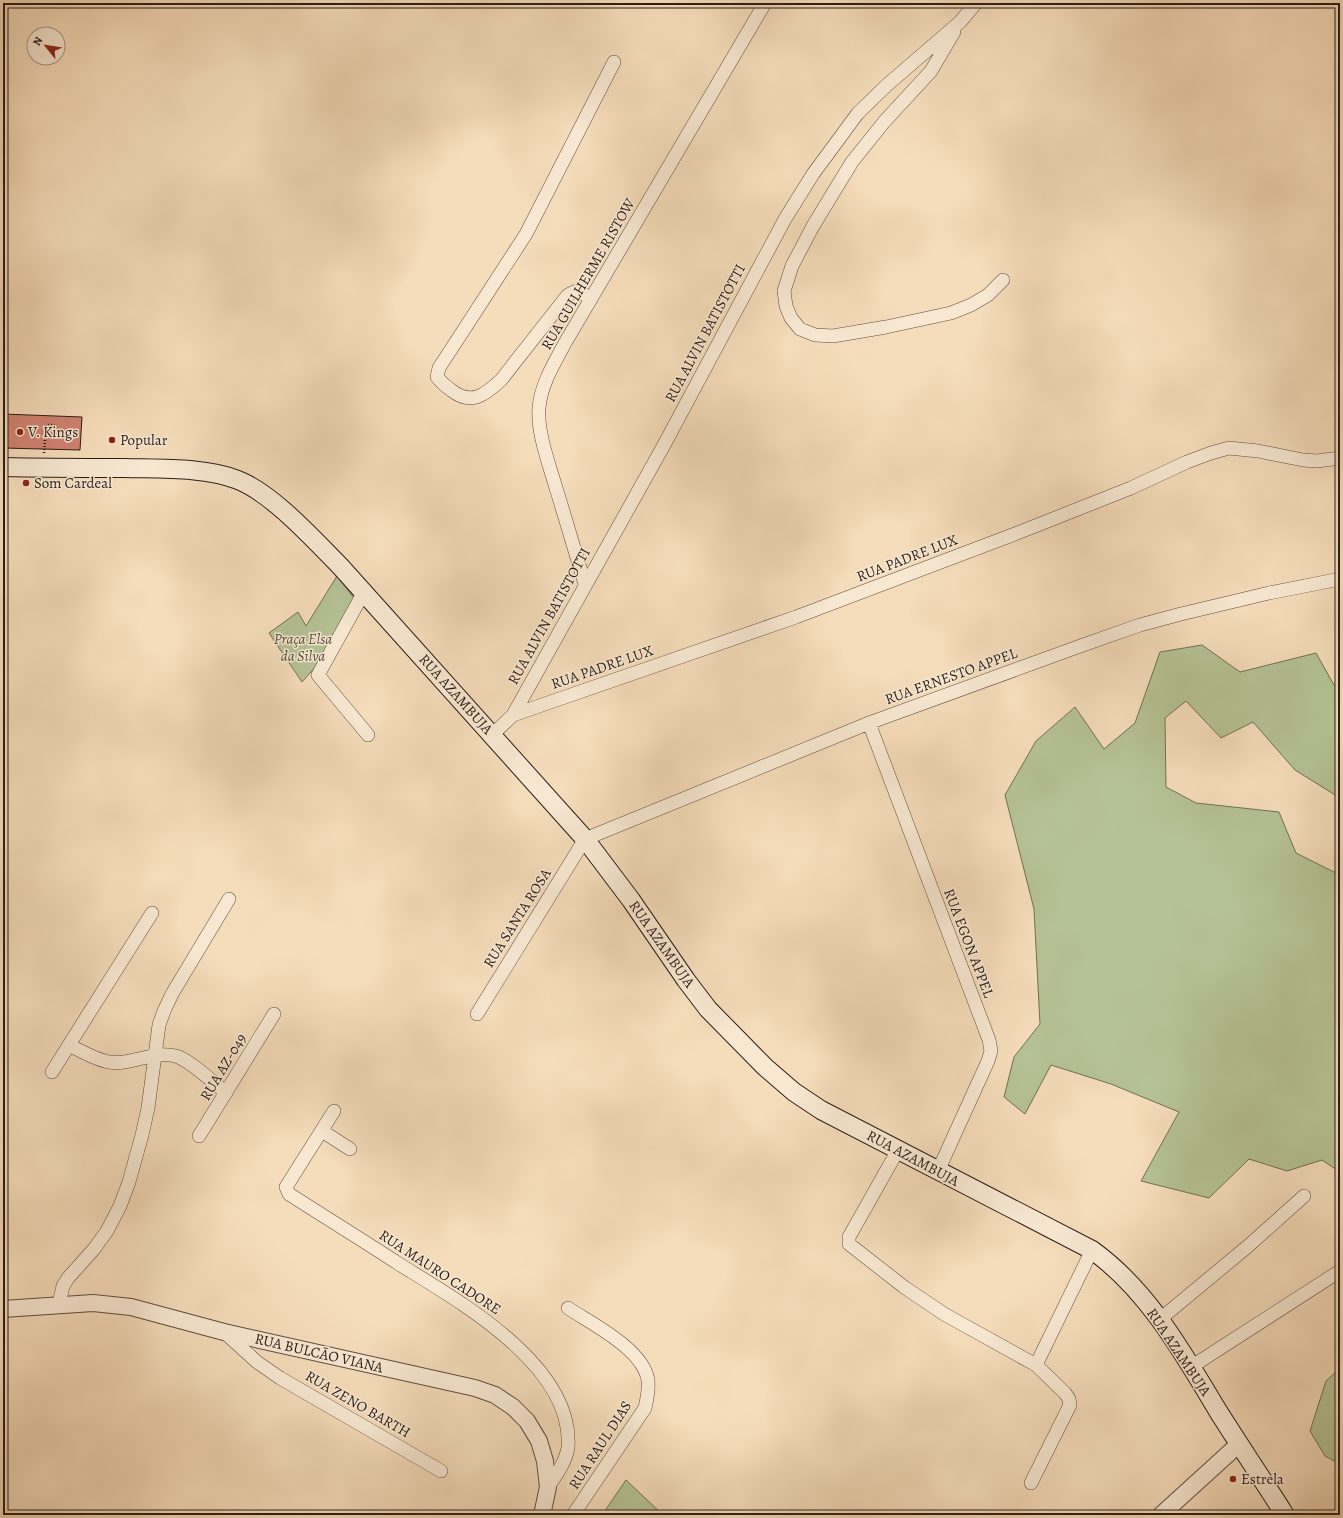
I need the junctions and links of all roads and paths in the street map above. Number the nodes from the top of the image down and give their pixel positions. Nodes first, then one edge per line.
1 (765, 3) edge
2 (976, 3) edge
3 (960, 22) junction
4 (614, 62) dead end
5 (1003, 280) dead end
6 (591, 299) junction
7 (53, 436) dead end
8 (44, 449) dead end
9 (1340, 458) edge
10 (3, 468) edge
11 (1340, 579) edge
12 (585, 584) junction
13 (364, 592) junction
14 (513, 715) junction
15 (869, 723) junction
16 (368, 735) dead end
17 (492, 735) junction
18 (584, 839) junction
19 (229, 899) dead end
20 (152, 913) dead end
21 (274, 1014) dead end
22 (476, 1014) dead end
23 (69, 1045) junction
24 (155, 1055) junction
25 (52, 1072) dead end
26 (226, 1092) junction
27 (334, 1111) dead end
28 (322, 1131) junction
29 (199, 1136) dead end
30 (350, 1148) dead end
31 (898, 1150) junction
32 (938, 1171) junction
33 (1304, 1196) dead end
34 (1092, 1250) junction
35 (1340, 1271) edge
36 (59, 1304) junction
37 (568, 1308) dead end
38 (3, 1309) edge
39 (1159, 1320) junction
40 (224, 1332) junction
41 (1036, 1365) junction
42 (1191, 1367) junction
43 (1239, 1444) junction
44 (442, 1470) dead end
45 (1031, 1483) dead end
46 (548, 1487) junction
47 (542, 1515) edge
48 (573, 1515) edge
49 (1161, 1515) edge
50 (1285, 1515) edge

1 - 6 street, RUA GUILHERME RISTOW
2 - 3 street, RUA ALVIN BATISTOTTI
3 - 5 street
3 - 12 street, RUA ALVIN BATISTOTTI
4 - 6 street
6 - 12 street, RUA GUILHERME RISTOW
7 - 8 path
9 - 14 street, RUA PADRE LUX
10 - 13 main road, RUA AZAMBUJA
11 - 15 street, RUA ERNESTO APPEL
12 - 14 street, RUA ALVIN BATISTOTTI
13 - 16 street
13 - 17 main road, RUA AZAMBUJA
14 - 17 street, RUA PADRE LUX
15 - 18 street, RUA ERNESTO APPEL
15 - 32 street, RUA EGON APPEL
17 - 18 main road, RUA AZAMBUJA
18 - 22 street, RUA SANTA ROSA
18 - 31 main road, RUA AZAMBUJA
19 - 24 street
20 - 23 street
21 - 26 street, RUA AZ-049
23 - 24 street
23 - 25 street
24 - 26 street
24 - 36 street
26 - 29 street, RUA AZ-049
27 - 28 street, RUA MAURO CADORE
28 - 30 street
28 - 46 street, RUA MAURO CADORE
31 - 32 main road, RUA AZAMBUJA
31 - 41 street
32 - 34 main road, RUA AZAMBUJA
33 - 39 street
34 - 39 main road, RUA AZAMBUJA
34 - 41 street
35 - 42 street
36 - 38 street, RUA BULCÃO VIANA
36 - 40 street, RUA BULCÃO VIANA
37 - 48 street, RUA RAUL DIAS
39 - 42 main road, RUA AZAMBUJA
40 - 44 street, RUA ZENO BARTH
40 - 46 street, RUA BULCÃO VIANA
41 - 45 street
42 - 43 main road, RUA AZAMBUJA
43 - 49 street
43 - 50 main road, RUA AZAMBUJA
46 - 47 street, RUA BULCÃO VIANA

